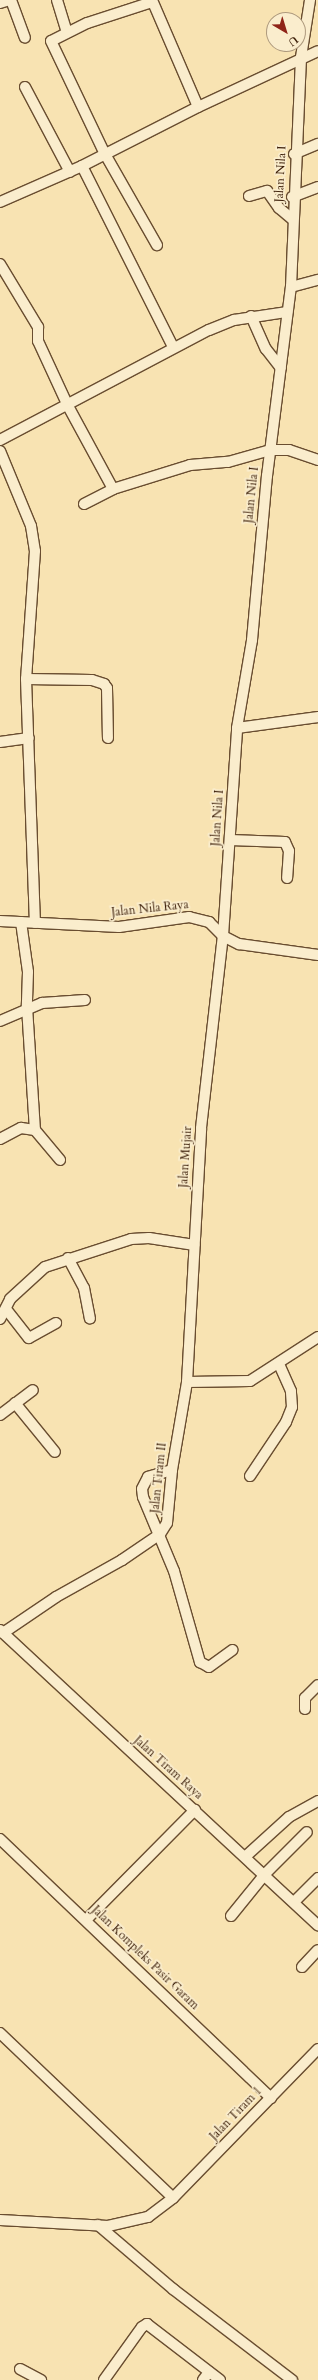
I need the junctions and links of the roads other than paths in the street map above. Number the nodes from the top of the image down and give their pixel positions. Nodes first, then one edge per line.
1 (10, 0) edge
2 (58, 0) edge
3 (310, 0) edge
4 (152, 1) edge
5 (0, 3) edge
6 (67, 32) junction
7 (24, 38) dead end
8 (318, 51) edge
9 (301, 53) junction
10 (25, 87) dead end
11 (195, 102) junction
12 (318, 144) edge
13 (103, 148) junction
14 (294, 154) junction
15 (66, 166) junction
16 (82, 166) junction
17 (318, 187) edge
18 (249, 196) dead end
19 (292, 197) junction
20 (0, 202) edge
21 (292, 219) junction
22 (157, 245) dead end
23 (0, 264) edge
24 (318, 280) edge
25 (291, 287) junction
26 (287, 312) junction
27 (251, 316) junction
28 (173, 347) junction
29 (281, 368) junction
30 (68, 406) junction
31 (0, 440) edge
32 (270, 450) junction
33 (0, 451) edge
34 (318, 460) edge
35 (113, 488) junction
36 (84, 504) dead end
37 (26, 679) junction
38 (318, 717) edge
39 (237, 728) junction
40 (29, 738) junction
41 (108, 738) dead end
42 (0, 742) edge
43 (230, 840) junction
44 (287, 878) dead end
45 (0, 921) edge
46 (21, 922) junction
47 (35, 923) junction
48 (223, 936) junction
49 (318, 954) edge
50 (85, 1000) dead end
51 (27, 1007) junction
52 (0, 1021) edge
53 (35, 1130) junction
54 (0, 1138) edge
55 (60, 1160) dead end
56 (194, 1245) junction
57 (68, 1258) junction
58 (6, 1310) junction
59 (90, 1318) dead end
60 (0, 1319) edge
61 (56, 1323) dead end
62 (318, 1337) edge
63 (279, 1364) junction
64 (187, 1382) junction
65 (33, 1390) dead end
66 (15, 1404) junction
67 (0, 1415) edge
68 (55, 1452) dead end
69 (172, 1470) junction
70 (250, 1476) dead end
71 (160, 1534) junction
72 (1, 1631) edge
73 (232, 1650) dead end
74 (318, 1685) edge
75 (305, 1709) dead end
76 (318, 1800) edge
77 (195, 1810) junction
78 (307, 1832) dead end
79 (0, 1839) edge
80 (246, 1856) junction
81 (265, 1874) junction
82 (318, 1878) edge
83 (294, 1902) junction
84 (231, 1916) dead end
85 (86, 1920) junction
86 (318, 1926) edge
87 (318, 1950) edge
88 (302, 1967) dead end
89 (0, 2033) edge
90 (318, 2049) edge
91 (271, 2098) junction
92 (173, 2198) junction
93 (0, 2220) edge
94 (98, 2225) junction
95 (20, 2369) dead end
96 (206, 2376) edge
97 (41, 2380) edge
98 (104, 2380) edge
99 (220, 2380) edge
100 (292, 2380) edge

1 - 5 street
1 - 7 street
2 - 6 street
3 - 9 street, Jalan Nila I
4 - 6 street
4 - 11 street
6 - 13 street
8 - 9 street
9 - 11 street
9 - 14 street, Jalan Nila I
10 - 15 street
11 - 13 street
12 - 14 street
13 - 16 street
13 - 22 street
14 - 19 street, Jalan Nila I
15 - 16 street
15 - 20 street
16 - 28 street
17 - 19 street
18 - 21 street
19 - 21 street, Jalan Nila I
21 - 25 street, Jalan Nila I
23 - 30 street
24 - 25 street
25 - 26 street, Jalan Nila I
26 - 27 street
26 - 29 street, Jalan Nila I
27 - 28 street
27 - 29 street
28 - 30 street
29 - 32 street, Jalan Nila I
30 - 31 street
30 - 35 street
32 - 34 street
32 - 35 street
32 - 39 street, Jalan Nila I
33 - 37 street
35 - 36 street
37 - 40 street
37 - 41 street
38 - 39 street
39 - 43 street, Jalan Nila I
40 - 42 street
40 - 47 street
43 - 44 street
43 - 48 street, Jalan Nila I
45 - 46 street, Jalan Nila Raya
46 - 47 street, Jalan Nila Raya
46 - 51 street
47 - 48 street, Jalan Nila Raya
48 - 49 street, Jalan Nila Raya
48 - 56 street, Jalan Mujair
50 - 51 street
51 - 52 street
51 - 53 street
53 - 54 street
53 - 55 street
56 - 57 street
56 - 64 street, Jalan Mujair
57 - 58 street
57 - 59 street
58 - 60 street
58 - 61 street
62 - 63 street
63 - 64 street
63 - 70 street
64 - 69 street, Jalan Tiram II
65 - 66 street
66 - 67 street
66 - 68 street
69 - 71 street, Jalan Tiram II
69 - 71 street
71 - 72 street
71 - 73 street
72 - 77 street, Jalan Tiram Raya
74 - 75 street
76 - 80 street
77 - 80 street, Jalan Tiram Raya
77 - 85 street
78 - 81 street
79 - 85 street, Jalan Kompleks Pasir Garam
80 - 81 street, Jalan Tiram Raya
81 - 83 street, Jalan Tiram Raya
81 - 84 street
82 - 83 street
83 - 86 street, Jalan Tiram Raya
85 - 91 street, Jalan Kompleks Pasir Garam
87 - 88 street
89 - 92 street
90 - 91 street, Jalan Tiram 1
91 - 92 street, Jalan Tiram 1
92 - 94 street, Jalan Tiram 1
93 - 94 street, Jalan Tiram 1
94 - 100 street
95 - 97 street
96 - 98 street
96 - 99 street

